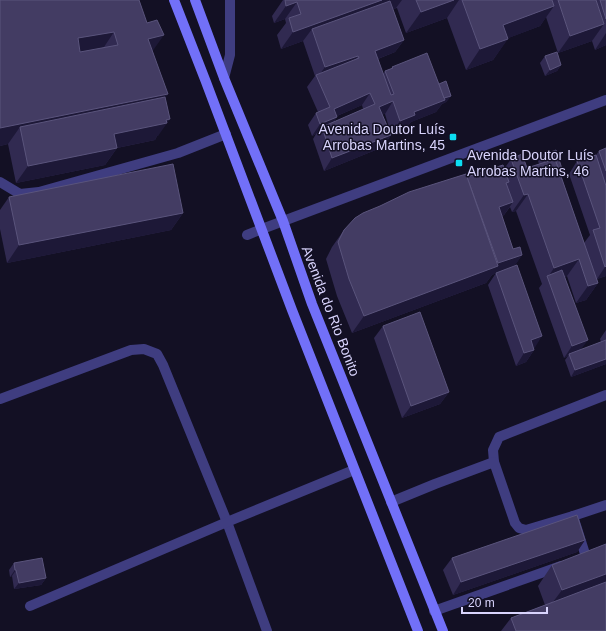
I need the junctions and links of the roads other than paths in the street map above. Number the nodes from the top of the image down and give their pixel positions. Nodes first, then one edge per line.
1 (174, 0) edge
2 (196, 0) edge
3 (230, 0) edge
4 (224, 78) junction
5 (606, 100) edge
6 (226, 134) junction
7 (0, 182) edge
8 (282, 221) junction
9 (262, 229) junction
10 (247, 235) dead end
11 (606, 394) edge
12 (0, 399) edge
13 (494, 462) junction
14 (354, 470) junction
15 (391, 502) junction
16 (606, 506) edge
17 (572, 516) junction
18 (227, 522) junction
19 (30, 606) dead end
20 (434, 610) junction
21 (267, 631) edge
22 (418, 631) edge
23 (443, 631) edge

1 - 6 main road
2 - 4 main road, Avenida do Rio Bonito
3 - 4 street
4 - 8 main road, Avenida do Rio Bonito
5 - 8 street
6 - 7 street
6 - 9 main road
8 - 9 street
8 - 15 main road, Avenida do Rio Bonito
9 - 10 street
9 - 14 main road
11 - 13 street
12 - 18 street
13 - 15 street
13 - 17 street
14 - 18 street
14 - 22 main road
15 - 20 main road, Avenida do Rio Bonito
16 - 17 street
17 - 20 street
18 - 19 street
18 - 21 street
20 - 23 main road, Avenida do Rio Bonito

